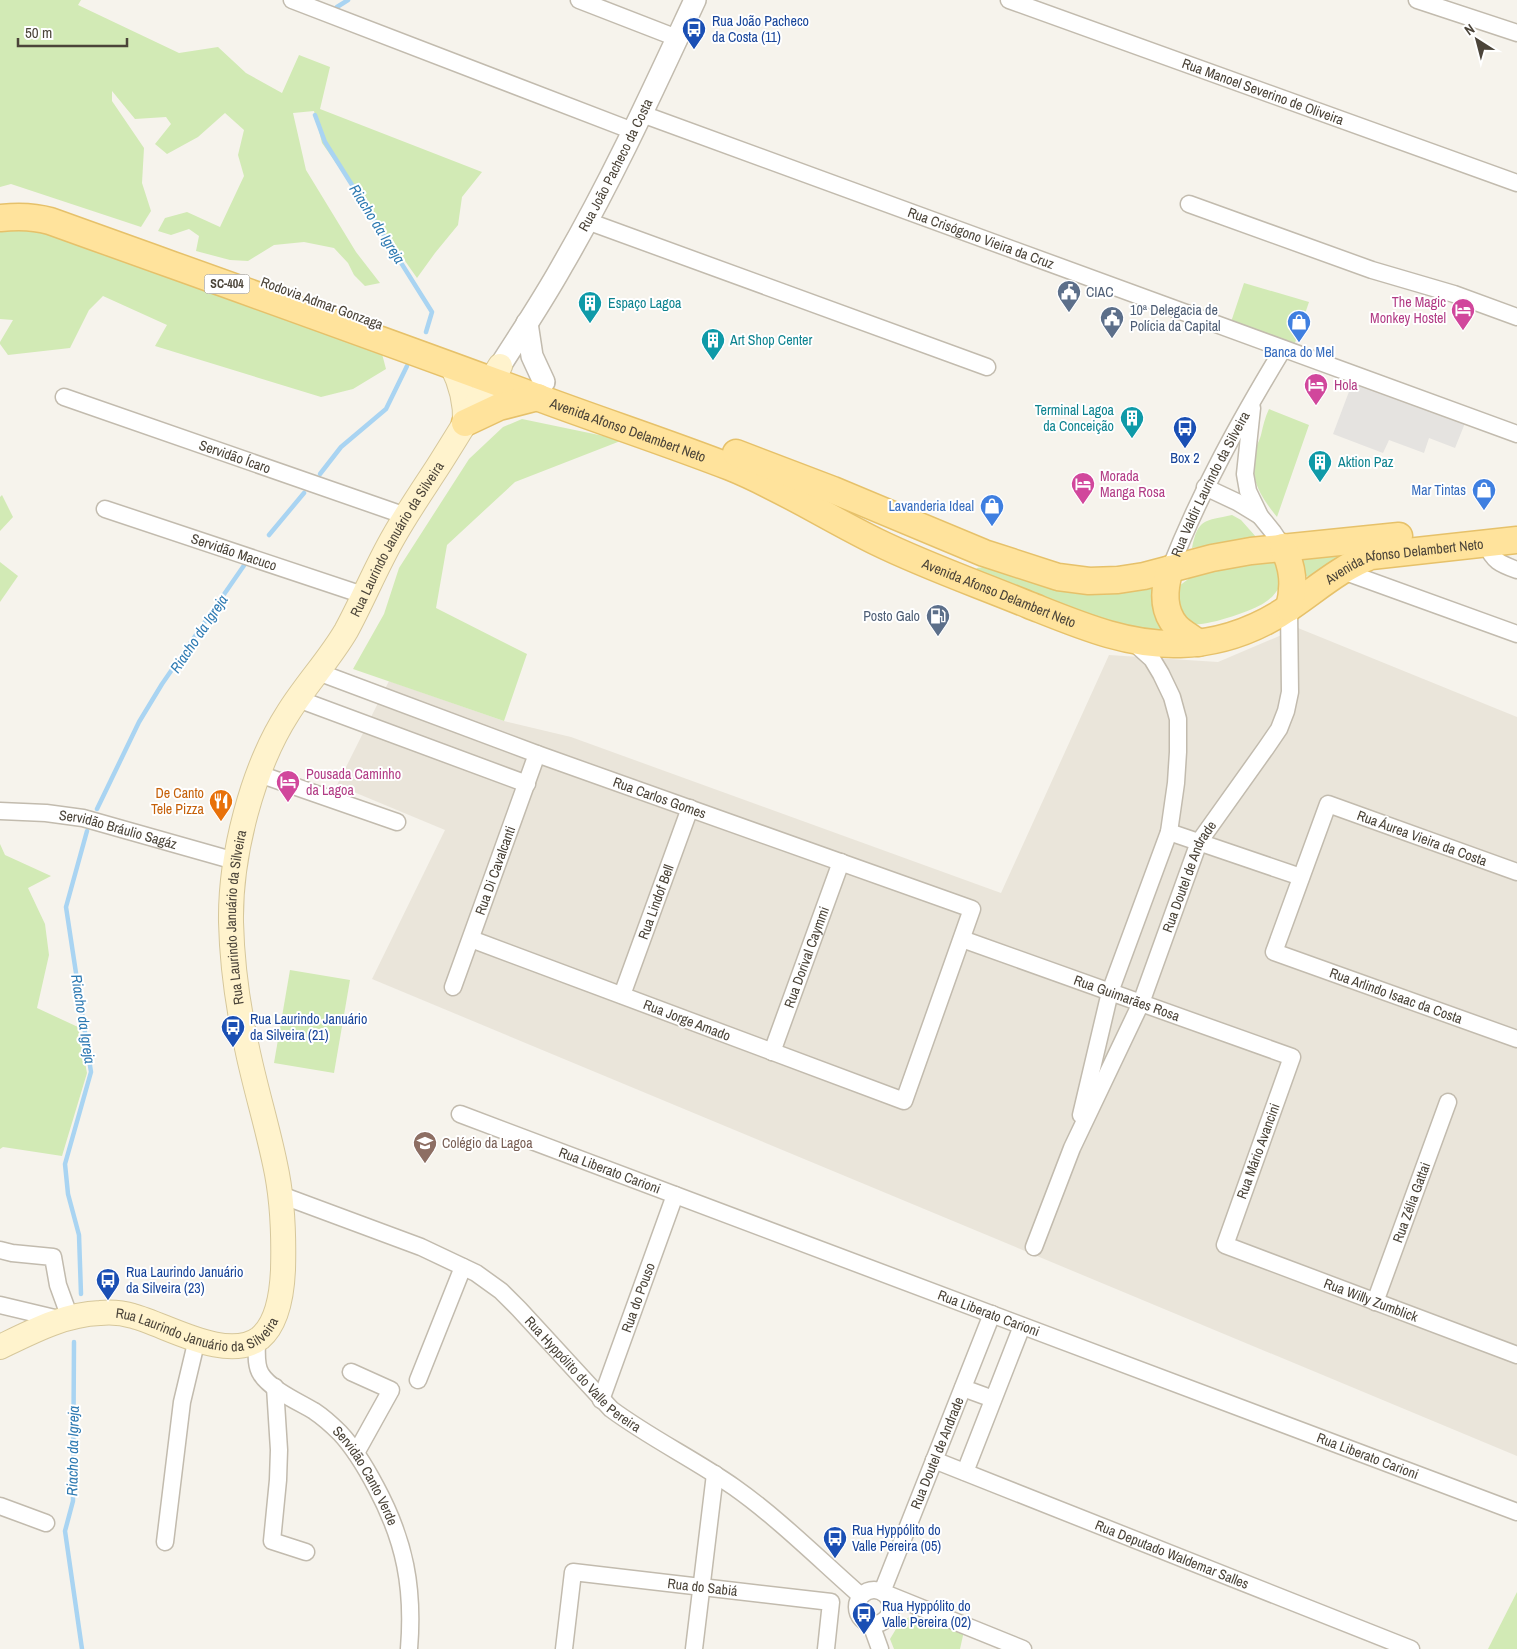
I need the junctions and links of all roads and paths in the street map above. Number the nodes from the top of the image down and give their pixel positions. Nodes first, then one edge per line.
1 (292, 0) edge
2 (579, 0) edge
3 (695, 0) edge
4 (1009, 0) edge
5 (1417, 0) edge
6 (1517, 33) edge
7 (677, 38) junction
8 (638, 123) junction
9 (1517, 183) edge
10 (1189, 204) dead end
11 (0, 214) edge
12 (0, 218) edge
13 (587, 221) junction
14 (1517, 317) edge
15 (527, 323) junction
16 (1283, 349) junction
17 (452, 366) junction
18 (987, 367) dead end
19 (496, 373) junction
20 (541, 390) junction
21 (64, 397) dead end
22 (1252, 401) junction
23 (465, 422) junction
24 (1517, 434) edge
25 (1206, 487) junction
26 (105, 509) dead end
27 (406, 516) junction
28 (1260, 516) junction
29 (907, 522) junction
30 (1517, 525) edge
31 (1517, 540) edge
32 (879, 543) junction
33 (1486, 544) junction
34 (1283, 547) junction
35 (1170, 570) junction
36 (1340, 570) junction
37 (1517, 570) edge
38 (363, 596) junction
39 (1289, 608) junction
40 (1517, 634) edge
41 (1131, 640) junction
42 (1198, 643) junction
43 (318, 672) junction
44 (298, 699) junction
45 (538, 754) junction
46 (259, 774) junction
47 (527, 784) junction
48 (690, 808) junction
49 (0, 811) edge
50 (397, 822) dead end
51 (1170, 832) junction
52 (1199, 842) junction
53 (235, 861) junction
54 (841, 862) junction
55 (1517, 872) edge
56 (1301, 877) junction
57 (471, 939) junction
58 (962, 939) junction
59 (453, 987) dead end
60 (1110, 992) junction
61 (622, 995) junction
62 (1141, 1003) junction
63 (1517, 1038) edge
64 (772, 1052) junction
65 (1292, 1057) joint
66 (1448, 1102) dead end
67 (460, 1114) dead end
68 (1072, 1148) junction
69 (281, 1195) junction
70 (675, 1195) junction
71 (1225, 1245) joint
72 (1034, 1247) dead end
73 (0, 1250) edge
74 (463, 1267) junction
75 (1375, 1302) junction
76 (0, 1305) edge
77 (992, 1314) junction
78 (67, 1319) junction
79 (1022, 1326) junction
80 (198, 1339) junction
81 (257, 1340) junction
82 (0, 1347) edge
83 (1517, 1356) edge
84 (351, 1372) dead end
85 (418, 1380) dead end
86 (275, 1387) junction
87 (963, 1388) junction
88 (994, 1399) junction
89 (601, 1400) junction
90 (356, 1454) junction
91 (934, 1460) junction
92 (964, 1472) junction
93 (715, 1474) junction
94 (0, 1506) edge
95 (1517, 1512) edge
96 (46, 1523) dead end
97 (165, 1542) dead end
98 (306, 1552) dead end
99 (702, 1586) junction
100 (882, 1592) junction
101 (861, 1596) junction
102 (872, 1624) junction
103 (409, 1649) edge
104 (564, 1649) edge
105 (694, 1649) edge
106 (826, 1649) edge
107 (880, 1649) edge
108 (1022, 1649) edge
109 (1411, 1649) edge

1 - 8 street, Rua Crisógono Vieira da Cruz
2 - 7 street
3 - 7 street, Rua João Pacheco da Costa
4 - 9 street, Rua Manoel Severino de Oliveira
5 - 6 street
7 - 8 street, Rua João Pacheco da Costa
8 - 13 street, Rua João Pacheco da Costa
8 - 16 street, Rua Crisógono Vieira da Cruz
10 - 14 street
11 - 19 main road, Rodovia Admar Gonzaga / SC-404
12 - 17 main road, Rodovia Admar Gonzaga / SC-404
13 - 15 street, Rua João Pacheco da Costa
13 - 18 street
15 - 19 street, Rua João Pacheco da Costa
15 - 20 street
16 - 22 street, Rua Valdir Laurindo da Silveira
16 - 24 street, Rua Crisógono Vieira da Cruz
17 - 19 main road, Rodovia Admar Gonzaga / SC-404
17 - 23 main road
19 - 20 main road, Avenida Afonso Delambert Neto
19 - 23 main road, Rua Laurindo Januário da Silveira
20 - 23 main road
20 - 29 main road, Avenida Afonso Delambert Neto
20 - 32 main road, Avenida Afonso Delambert Neto
21 - 27 street, Servidão Ícaro
22 - 25 street, Rua Valdir Laurindo da Silveira
22 - 28 street, Rua Valdir Laurindo da Silveira
23 - 27 main road, Rua Laurindo Januário da Silveira
25 - 28 street
25 - 35 street, Rua Valdir Laurindo da Silveira
26 - 38 street, Servidão Macuco
27 - 38 main road, Rua Laurindo Januário da Silveira
28 - 34 street, Rua Valdir Laurindo da Silveira
29 - 32 main road
29 - 35 main road, Avenida Afonso Delambert Neto
30 - 34 main road, Avenida Afonso Delambert Neto
31 - 33 main road, Avenida Afonso Delambert Neto
32 - 41 main road, Avenida Afonso Delambert Neto
33 - 36 main road, Avenida Afonso Delambert Neto
33 - 37 street
34 - 35 main road, Avenida Afonso Delambert Neto
34 - 39 main road
35 - 42 main road
36 - 39 main road, Avenida Afonso Delambert Neto
36 - 40 street
38 - 43 main road, Rua Laurindo Januário da Silveira
39 - 42 main road, Avenida Afonso Delambert Neto
39 - 52 street, Rua Doutel de Andrade
41 - 42 main road, Avenida Afonso Delambert Neto
41 - 51 street, Rua Doutel de Andrade
43 - 44 main road, Rua Laurindo Januário da Silveira
43 - 45 street, Rua Carlos Gomes
44 - 46 main road, Rua Laurindo Januário da Silveira
44 - 47 street
45 - 47 street, Rua Di Cavalcanti
45 - 48 street, Rua Carlos Gomes
46 - 50 street
46 - 53 main road, Rua Laurindo Januário da Silveira
47 - 57 street, Rua Di Cavalcanti
48 - 54 street, Rua Carlos Gomes
48 - 61 street, Rua Lindof Bell
49 - 53 street, Servidão Bráulio Sagáz
51 - 52 street
51 - 60 street, Rua Doutel de Andrade
52 - 56 street
52 - 62 street, Rua Doutel de Andrade
53 - 69 main road, Rua Laurindo Januário da Silveira
54 - 58 street, Rua Carlos Gomes
54 - 64 street, Rua Dorival Caymmi
55 - 56 street, Rua Áurea Vieira da Costa
56 - 63 street, Rua Arlindo Isaac da Costa
57 - 59 street, Rua Di Cavalcanti
57 - 61 street, Rua Jorge Amado
58 - 60 street, Rua Guimarães Rosa
58 - 64 street, Rua Jorge Amado
60 - 62 street, Rua Guimarães Rosa
60 - 68 street, Rua Doutel de Andrade
61 - 64 street, Rua Jorge Amado
62 - 65 street, Rua Guimarães Rosa
62 - 68 street, Rua Doutel de Andrade
65 - 71 street, Rua Mário Avancini
66 - 75 street, Rua Zélia Gattai
67 - 70 street, Rua Liberato Carioni
68 - 72 street, Rua Doutel de Andrade
69 - 74 street, Rua Hyppólito do Valle Pereira
69 - 81 main road, Rua Laurindo Januário da Silveira
70 - 77 street, Rua Liberato Carioni
70 - 89 street, Rua do Pouso
71 - 75 street, Rua Willy Zumblick
73 - 78 street
74 - 85 street
74 - 89 street, Rua Hyppólito do Valle Pereira
75 - 83 street, Rua Willy Zumblick
76 - 78 street
77 - 79 street, Rua Liberato Carioni
77 - 87 street, Rua Doutel de Andrade
78 - 80 main road, Rua Laurindo Januário da Silveira
78 - 82 main road, Rua Laurindo Januário da Silveira
79 - 88 street
79 - 95 street, Rua Liberato Carioni
80 - 81 main road, Rua Laurindo Januário da Silveira
80 - 97 street
81 - 86 street, Servidão Canto Verde
84 - 90 street
86 - 90 street, Servidão Canto Verde
86 - 98 street
87 - 88 street
87 - 91 street, Rua Doutel de Andrade
88 - 92 street
89 - 93 street, Rua Hyppólito do Valle Pereira
90 - 103 street, Servidão Canto Verde
91 - 92 street, Rua Deputado Waldemar Salles
91 - 100 street, Rua Doutel de Andrade
92 - 109 street, Rua Deputado Waldemar Salles
93 - 99 street
93 - 101 street, Rua Hyppólito do Valle Pereira
94 - 96 street
99 - 104 street, Rua do Sabiá
99 - 105 street
99 - 106 street, Rua do Sabiá
100 - 101 street
100 - 102 street
100 - 108 street
101 - 102 street
102 - 107 street

